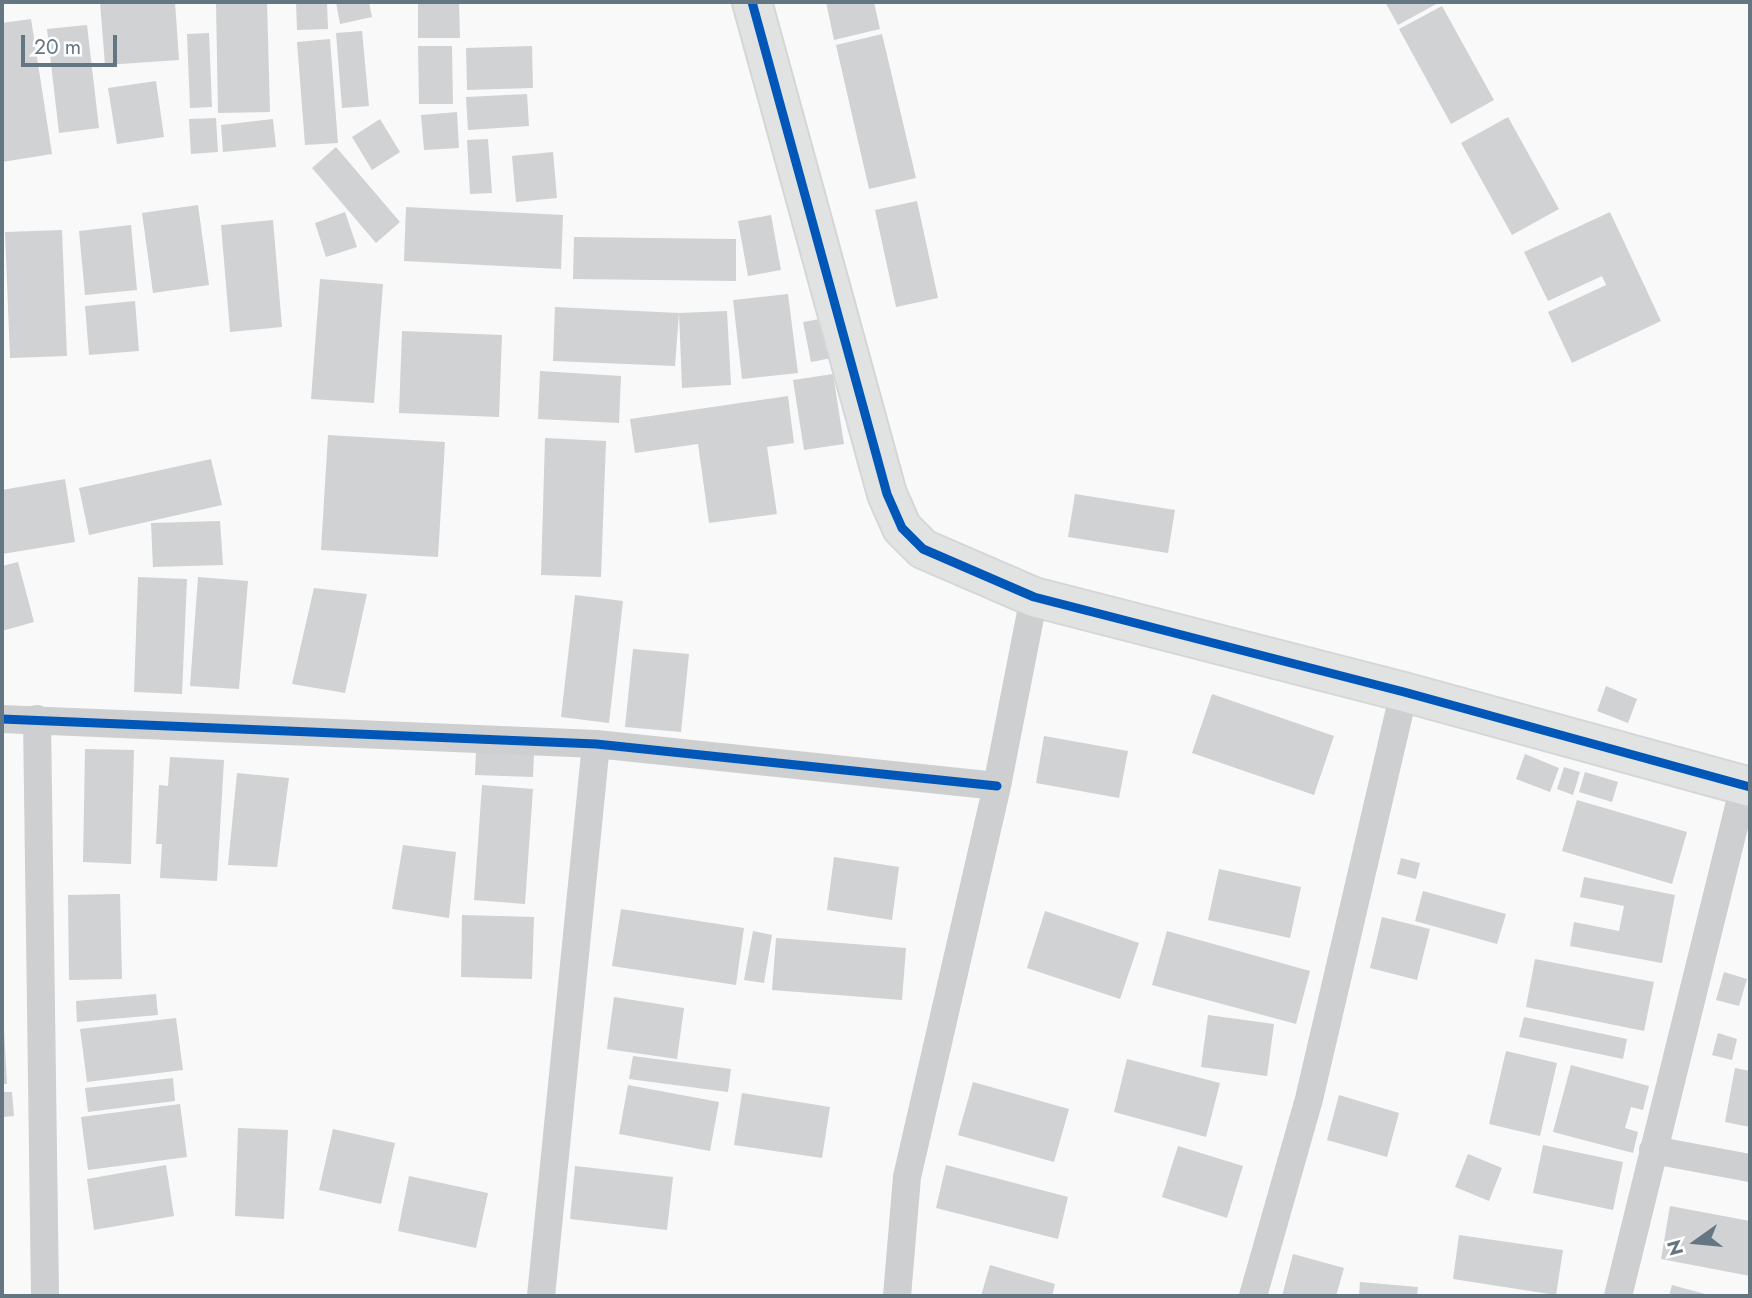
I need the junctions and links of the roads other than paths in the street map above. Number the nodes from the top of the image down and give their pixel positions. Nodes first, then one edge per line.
1 (752, 2) edge
2 (1034, 597) junction
3 (1404, 692) junction
4 (2, 719) edge
5 (37, 719) junction
6 (596, 744) junction
7 (997, 786) junction
8 (1747, 787) edge
9 (1653, 1150) junction
10 (1750, 1168) edge
11 (45, 1296) edge
12 (541, 1296) edge
13 (897, 1296) edge
14 (1253, 1296) edge
15 (1618, 1296) edge

1 - 2 street
2 - 3 street
2 - 7 street
3 - 8 street
3 - 14 street
4 - 5 street
5 - 6 street
5 - 11 street
6 - 7 street
6 - 12 street
7 - 13 street
8 - 9 street
9 - 10 street
9 - 15 street

